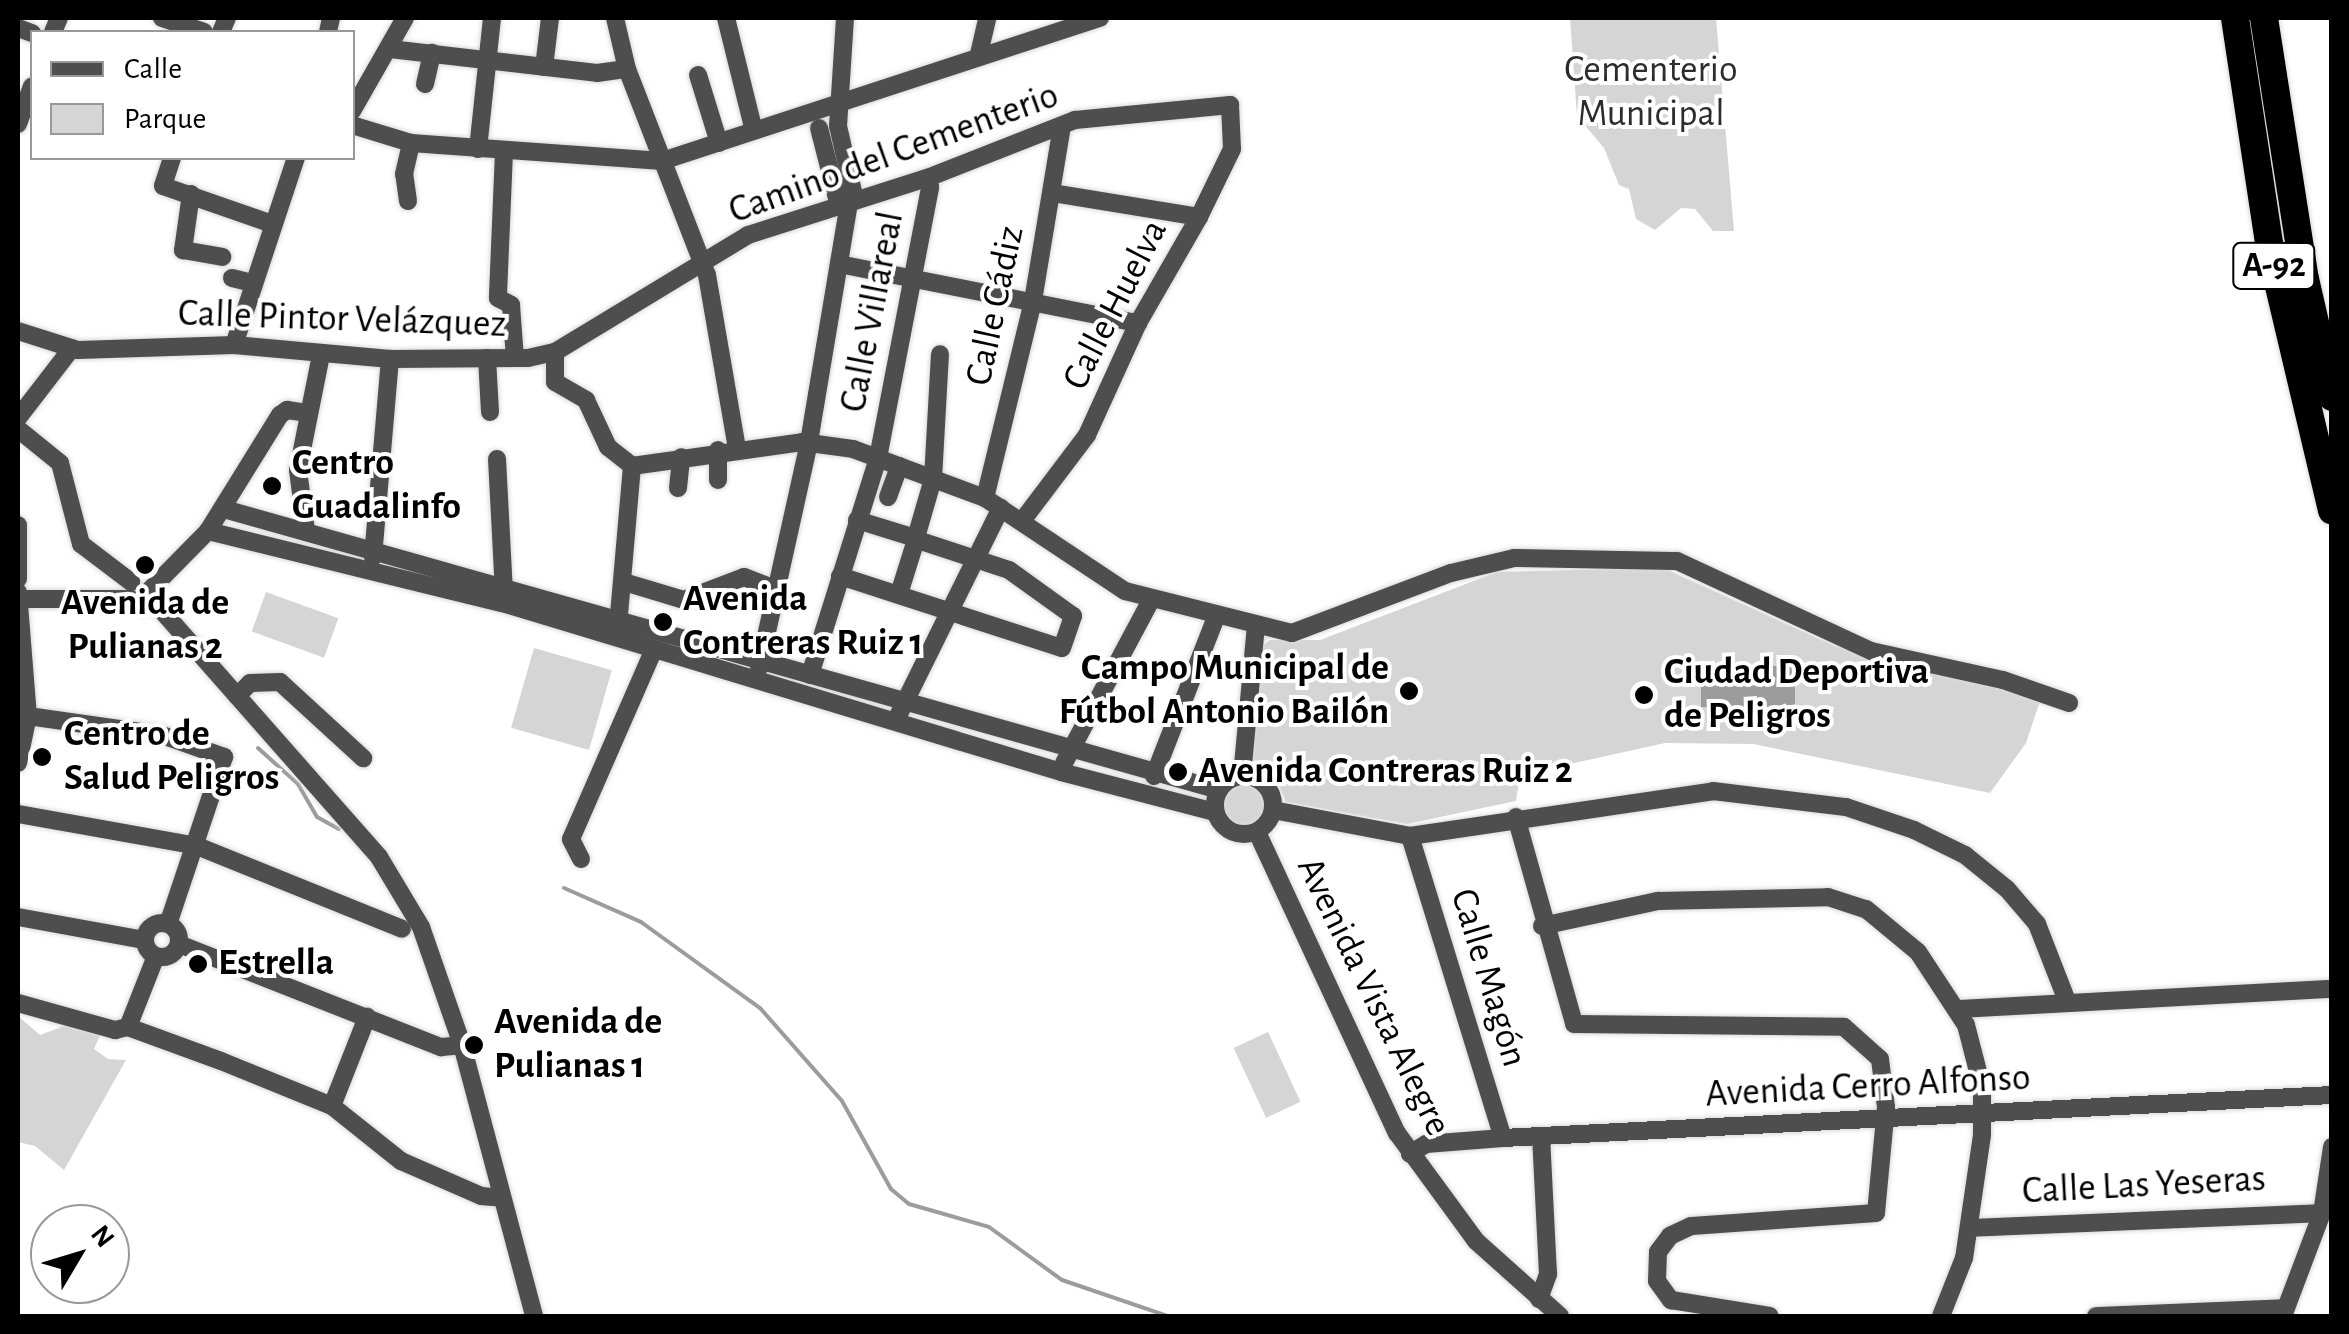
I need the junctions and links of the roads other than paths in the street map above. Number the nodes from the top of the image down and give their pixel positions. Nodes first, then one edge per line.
1 (162, 18) edge
2 (405, 18) edge
3 (492, 18) edge
4 (550, 18) edge
5 (615, 18) edge
6 (726, 18) edge
7 (845, 18) edge
8 (987, 18) edge
9 (1100, 18) edge
10 (2235, 18) edge
11 (2264, 18) edge
12 (198, 30) edge
13 (390, 49) junction
14 (432, 54) junction
15 (978, 54) junction
16 (487, 61) junction
17 (544, 67) junction
18 (628, 68) junction
19 (698, 74) dead end
20 (425, 84) dead end
21 (838, 104) junction
22 (1230, 105) joint
23 (355, 106) edge
24 (355, 126) edge
25 (1062, 126) junction
26 (819, 128) dead end
27 (754, 131) junction
28 (719, 142) junction
29 (411, 143) junction
30 (478, 149) junction
31 (504, 152) junction
32 (166, 160) edge
33 (295, 160) edge
34 (662, 161) junction
35 (927, 178) junction
36 (190, 194) junction
37 (1053, 194) junction
38 (408, 201) dead end
39 (848, 203) junction
40 (1199, 217) junction
41 (269, 223) junction
42 (222, 258) dead end
43 (701, 262) junction
44 (839, 264) junction
45 (232, 278) dead end
46 (913, 278) junction
47 (252, 283) junction
48 (1033, 301) junction
49 (1138, 324) junction
50 (18, 331) edge
51 (234, 345) junction
52 (72, 348) junction
53 (555, 352) junction
54 (320, 354) junction
55 (940, 354) dead end
56 (487, 358) junction
57 (514, 358) junction
58 (390, 359) junction
59 (2332, 398) edge
60 (490, 412) dead end
61 (309, 413) junction
62 (18, 418) edge
63 (18, 429) edge
64 (808, 442) junction
65 (727, 449) junction
66 (680, 457) junction
67 (497, 458) dead end
68 (878, 458) junction
69 (632, 466) junction
70 (898, 466) junction
71 (933, 479) junction
72 (718, 480) dead end
73 (678, 488) dead end
74 (888, 498) dead end
75 (993, 503) junction
76 (224, 509) junction
77 (2332, 512) edge
78 (858, 520) junction
79 (1022, 521) junction
80 (18, 525) edge
81 (208, 531) junction
82 (306, 532) junction
83 (916, 538) junction
84 (373, 558) junction
85 (977, 558) junction
86 (840, 576) junction
87 (18, 579) edge
88 (624, 582) junction
89 (778, 590) junction
90 (138, 591) junction
91 (504, 594) junction
92 (899, 594) junction
93 (18, 597) edge
94 (1151, 600) junction
95 (949, 612) junction
96 (1216, 616) junction
97 (1256, 626) junction
98 (618, 627) junction
99 (654, 648) junction
100 (759, 669) junction
101 (810, 674) junction
102 (237, 696) junction
103 (2069, 703) dead end
104 (900, 712) junction
105 (28, 716) junction
106 (1068, 752) junction
107 (363, 758) dead end
108 (18, 763) edge
109 (1061, 772) junction
110 (1154, 776) junction
111 (1242, 776) junction
112 (1218, 790) junction
113 (1273, 810) junction
114 (1216, 812) junction
115 (18, 814) edge
116 (1516, 817) junction
117 (1257, 832) junction
118 (1410, 836) junction
119 (196, 846) junction
120 (581, 859) dead end
121 (18, 917) edge
122 (168, 924) junction
123 (1542, 926) junction
124 (402, 929) dead end
125 (144, 940) junction
126 (178, 944) junction
127 (156, 956) junction
128 (2332, 988) edge
129 (2068, 1001) junction
130 (18, 1002) edge
131 (1958, 1010) junction
132 (367, 1016) junction
133 (128, 1027) junction
134 (462, 1046) junction
135 (2332, 1095) edge
136 (332, 1106) junction
137 (1983, 1112) junction
138 (1882, 1118) junction
139 (1541, 1137) junction
140 (1503, 1138) junction
141 (2332, 1147) edge
142 (1410, 1154) junction
143 (502, 1198) junction
144 (2322, 1213) junction
145 (1970, 1228) junction
146 (1539, 1299) junction
147 (2284, 1312) edge
148 (534, 1316) edge
149 (1560, 1316) edge
150 (1770, 1316) edge
151 (1941, 1316) edge
152 (2096, 1316) edge

1 - 12 street
2 - 13 street
3 - 16 street
4 - 17 street
5 - 18 street
6 - 27 street
7 - 21 street
8 - 15 street
9 - 15 street
10 - 77 highway, A-92
11 - 59 highway, A-92
13 - 14 street
13 - 23 street
14 - 16 street
14 - 20 street
15 - 21 street
16 - 17 street
16 - 30 street
17 - 18 street
18 - 34 street
19 - 28 street
21 - 27 street
21 - 39 street
22 - 25 street, Camino del Cementerio
22 - 40 street, Calle Huelva
24 - 29 street
25 - 35 street, Camino del Cementerio
25 - 37 street, Calle Cádiz
26 - 39 street
27 - 28 street
28 - 34 street
29 - 30 street
29 - 38 street
30 - 31 street
31 - 34 street
31 - 57 street
32 - 36 street
33 - 41 street
34 - 43 street
35 - 39 street, Camino del Cementerio
35 - 46 street, Calle Villareal
36 - 41 street
36 - 42 street
37 - 40 street
37 - 48 street, Calle Cádiz
39 - 43 street, Camino del Cementerio
39 - 44 street
40 - 49 street, Calle Huelva
41 - 47 street
43 - 53 street, Calle Pintor Velázquez
43 - 65 street
44 - 46 street
44 - 64 street
45 - 47 street
46 - 48 street
46 - 68 street, Calle Villareal
47 - 51 street
48 - 49 street
48 - 75 street, Calle Cádiz
49 - 79 street, Calle Huelva
50 - 52 street, Calle Pintor Velázquez
51 - 52 street, Calle Pintor Velázquez
51 - 54 street, Calle Pintor Velázquez
52 - 62 street
53 - 57 street, Calle Pintor Velázquez
53 - 69 street
54 - 58 street, Calle Pintor Velázquez
54 - 61 street
55 - 71 street
56 - 57 street, Calle Pintor Velázquez
56 - 58 street, Calle Pintor Velázquez
56 - 60 street
58 - 84 street
61 - 76 street
61 - 82 street
63 - 90 street
64 - 65 street
64 - 68 street
64 - 89 street
65 - 66 street
65 - 72 street
66 - 69 street
66 - 73 street
67 - 91 street
68 - 70 street
68 - 78 street, Calle Villareal
69 - 88 street
70 - 71 street
70 - 74 street
71 - 75 street
71 - 83 street
75 - 79 street
75 - 85 street, Calle Cádiz
76 - 81 street
76 - 82 street
78 - 83 street
78 - 86 street, Calle Villareal
79 - 94 street
80 - 87 street
81 - 84 street
81 - 90 street
82 - 84 street
83 - 85 street
83 - 92 street
84 - 91 street
85 - 95 street, Calle Cádiz
85 - 95 street
86 - 92 street
86 - 101 street, Calle Villareal
88 - 89 street
88 - 98 street
89 - 100 street
90 - 93 street
90 - 102 street
91 - 98 street
92 - 95 street
93 - 105 street
94 - 96 street
94 - 106 street
95 - 104 street, Calle Cádiz
96 - 97 street
96 - 110 street
97 - 103 street
97 - 111 street
98 - 99 street
98 - 100 street
99 - 100 street
99 - 120 street
100 - 101 street
100 - 104 street
101 - 104 street
102 - 107 street
102 - 134 street
104 - 106 street
104 - 109 street
105 - 108 street
105 - 119 street
106 - 109 street
106 - 110 street
109 - 114 street
110 - 112 street
111 - 112 street
111 - 113 street
112 - 114 street
113 - 117 street
113 - 118 street
114 - 117 street
115 - 119 street
116 - 118 street
116 - 123 street
116 - 129 street
117 - 142 street, Avenida Vista Alegre
118 - 140 street, Calle Magón
119 - 122 street
119 - 124 street
121 - 125 street
122 - 125 street
122 - 126 street
123 - 131 street
123 - 138 street
125 - 127 street
126 - 127 street
126 - 132 street
127 - 133 street
128 - 129 street
129 - 131 street
130 - 133 street
131 - 137 street
132 - 134 street
132 - 136 street
133 - 136 street
134 - 143 street
135 - 137 street, Avenida Cerro Alfonso
136 - 143 street
137 - 138 street, Avenida Cerro Alfonso
137 - 145 street
138 - 139 street, Avenida Cerro Alfonso
138 - 150 street
139 - 140 street, Avenida Cerro Alfonso
139 - 146 street
140 - 142 street, Avenida Cerro Alfonso
141 - 144 street
142 - 146 street, Avenida Vista Alegre
143 - 148 street
144 - 145 street, Calle Las Yeseras
144 - 147 street
145 - 151 street
146 - 149 street, Avenida Vista Alegre
147 - 152 street

